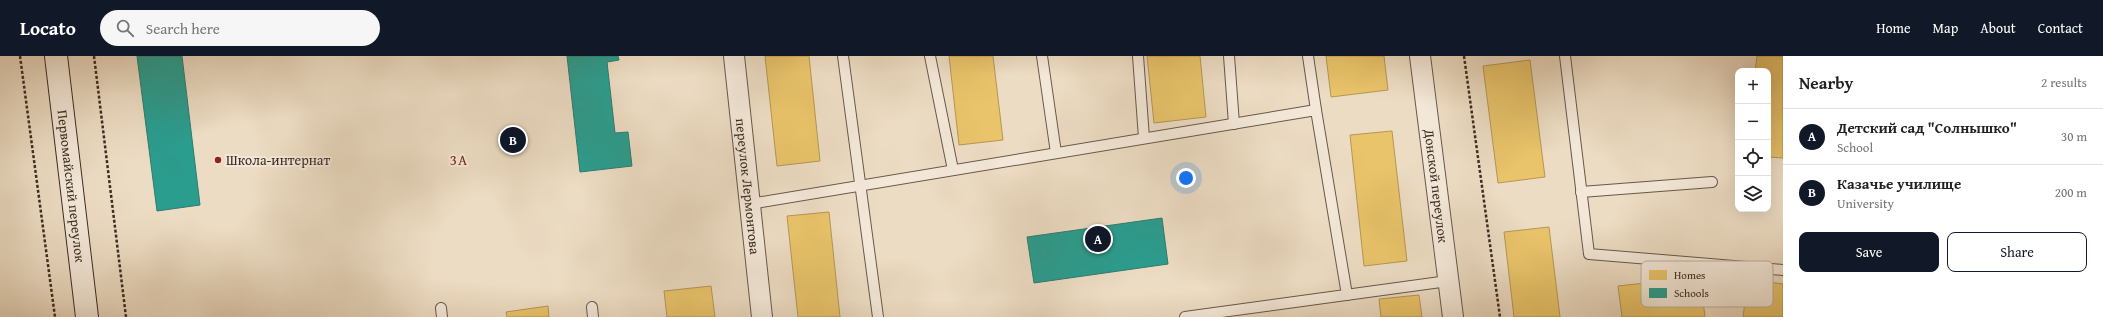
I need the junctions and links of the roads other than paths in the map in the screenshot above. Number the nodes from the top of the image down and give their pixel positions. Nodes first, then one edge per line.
1 (56, 56) edge
2 (734, 56) edge
3 (843, 56) edge
4 (930, 56) edge
5 (1042, 56) edge
6 (1138, 56) edge
7 (1229, 56) edge
8 (1308, 56) edge
9 (1420, 56) edge
10 (1564, 56) edge
11 (1316, 110) junction
12 (1234, 124) junction
13 (1144, 138) junction
14 (1056, 153) junction
15 (953, 170) junction
16 (1712, 182) dead end
17 (860, 185) junction
18 (1581, 192) junction
19 (750, 204) junction
20 (1674, 261) edge
21 (1773, 269) edge
22 (1783, 270) edge
23 (1448, 281) junction
24 (1347, 295) junction
25 (87, 317) edge
26 (762, 317) edge
27 (878, 317) edge
28 (1184, 317) edge
29 (1453, 317) edge

1 - 25 street, Первомайский переулок
2 - 19 street, переулок Лермонтова
3 - 17 lane
4 - 15 lane
5 - 14 lane
6 - 13 lane
7 - 12 lane
8 - 11 lane
9 - 23 street, Донской переулок
10 - 18 lane
11 - 12 lane
11 - 24 lane
12 - 13 lane
13 - 14 lane
14 - 15 lane
15 - 17 lane
16 - 18 lane
17 - 19 lane
17 - 27 lane
18 - 20 lane
19 - 26 street, переулок Лермонтова
21 - 22 lane
23 - 24 lane
23 - 29 street, Донской переулок
24 - 28 lane

